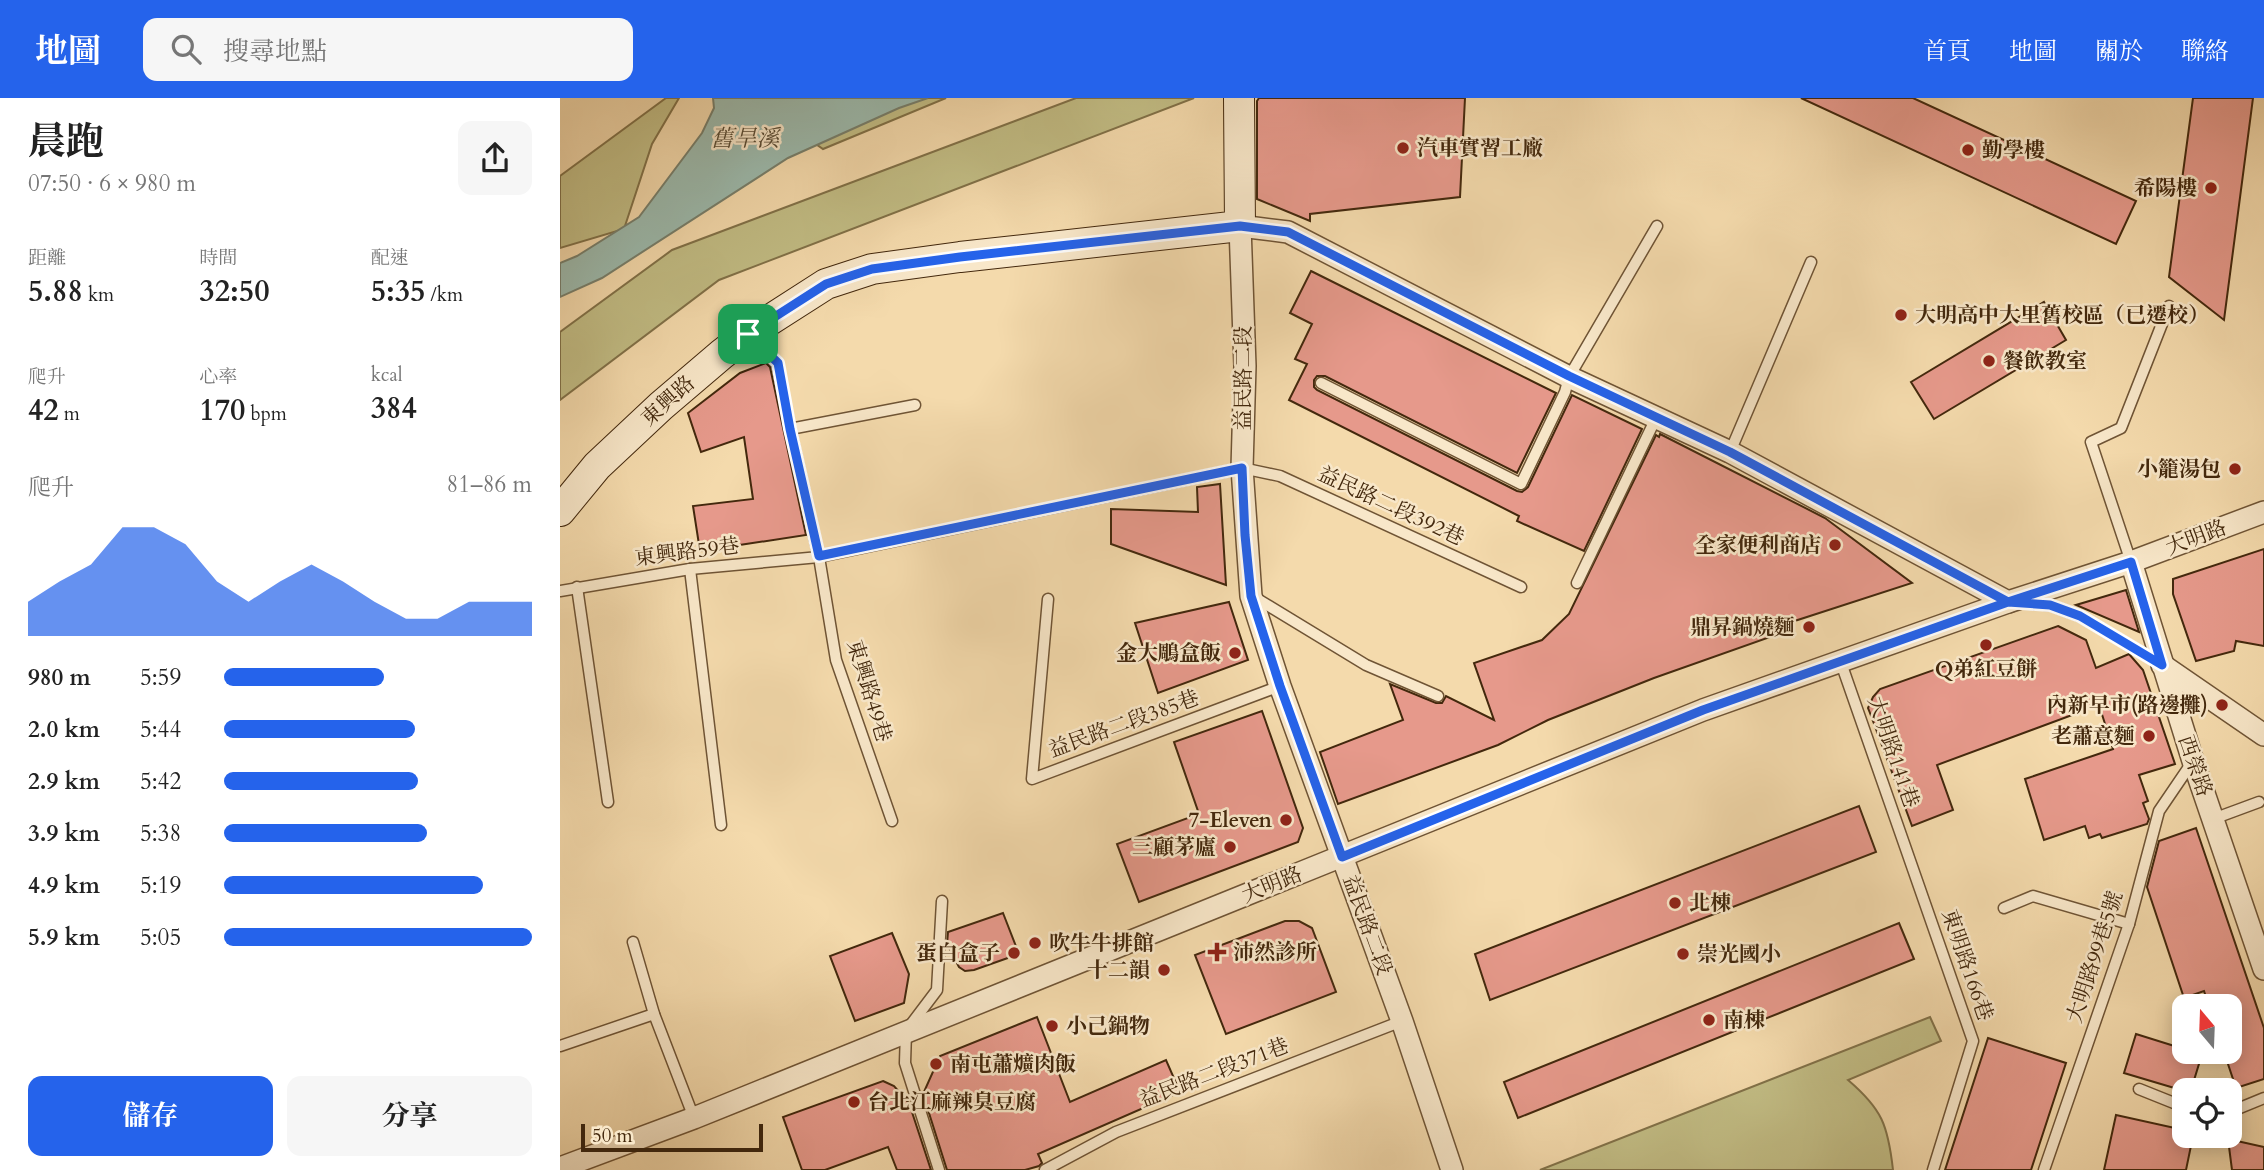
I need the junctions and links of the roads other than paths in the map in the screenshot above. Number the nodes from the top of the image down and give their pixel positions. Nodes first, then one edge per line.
1 (1238, 98) edge
2 (1240, 226) junction
3 (1657, 226) dead end
4 (1811, 262) dead end
5 (2169, 306) dead end
6 (748, 334) junction
7 (1569, 376) junction
8 (1321, 383) dead end
9 (915, 405) dead end
10 (1656, 418) junction
11 (790, 429) junction
12 (1730, 452) junction
13 (1242, 468) junction
14 (560, 511) edge
15 (2264, 512) edge
16 (819, 556) junction
17 (2131, 562) junction
18 (690, 569) junction
19 (1577, 583) dead end
20 (577, 587) junction
21 (1521, 587) dead end
22 (560, 591) edge
23 (1251, 596) junction
24 (1048, 599) dead end
25 (2008, 602) junction
26 (1841, 663) junction
27 (2162, 665) junction
28 (1280, 686) junction
29 (1438, 696) dead end
30 (2264, 735) edge
31 (2193, 761) junction
32 (608, 802) dead end
33 (2259, 802) dead end
34 (2213, 819) junction
35 (892, 821) dead end
36 (721, 825) dead end
37 (1908, 854) joint
38 (1342, 857) junction
39 (942, 901) dead end
40 (2004, 908) dead end
41 (2129, 924) junction
42 (633, 942) dead end
43 (2264, 969) edge
44 (654, 1014) junction
45 (1402, 1021) junction
46 (905, 1031) junction
47 (560, 1046) edge
48 (2139, 1089) dead end
49 (2264, 1098) edge
50 (2172, 1102) edge
51 (2242, 1107) edge
52 (694, 1118) junction
53 (560, 1168) edge
54 (939, 1170) edge
55 (1045, 1170) edge
56 (1452, 1170) edge
57 (1933, 1170) edge
58 (2044, 1170) edge

1 - 2 street, 益民路二段
2 - 6 street, 東興路
2 - 7 street
2 - 13 street, 益民路二段
3 - 7 lane
4 - 12 lane
5 - 17 lane
6 - 11 lane, 東興路49巷
6 - 14 street, 東興路
7 - 8 lane
7 - 10 street
9 - 11 lane
10 - 12 street
10 - 19 lane
11 - 16 lane, 東興路49巷
12 - 25 street
13 - 16 lane, 東興路59巷
13 - 21 lane, 益民路二段392巷
13 - 23 street, 益民路二段
15 - 17 street, 大明路
16 - 18 lane, 東興路59巷
16 - 35 lane, 東興路49巷
17 - 25 street, 大明路
17 - 27 street, 西榮路
18 - 20 lane, 東興路59巷
18 - 36 lane
20 - 22 lane, 東興路59巷
20 - 32 lane
23 - 28 street, 益民路二段
23 - 29 lane
24 - 28 lane, 益民路二段385巷
25 - 26 street, 大明路
25 - 27 lane
26 - 37 lane, 大明路141巷
26 - 38 street, 大明路
27 - 30 street
27 - 31 street, 西榮路
28 - 38 street, 益民路二段
31 - 34 street, 西榮路
31 - 41 lane, 大明路99巷5號
33 - 34 lane
34 - 43 street, 西榮路
37 - 57 lane, 東明路166巷
38 - 45 street, 益民路二段
38 - 46 street, 大明路
39 - 46 lane
40 - 41 lane
41 - 58 lane, 大明路99巷5號
42 - 44 lane
44 - 47 lane
44 - 52 lane
45 - 55 lane, 益民路二段371巷
45 - 56 street, 益民路二段
46 - 52 street, 大明路
46 - 54 lane
48 - 50 lane
49 - 51 lane
52 - 53 street, 大明路

